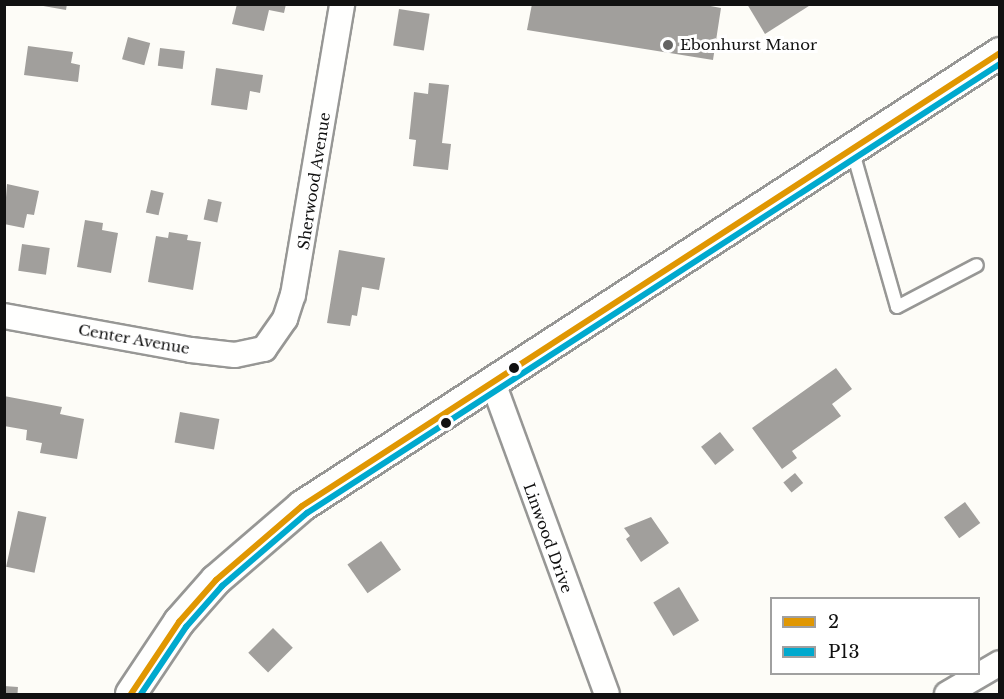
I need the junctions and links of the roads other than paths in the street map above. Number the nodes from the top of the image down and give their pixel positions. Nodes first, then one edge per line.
1 (342, 4) edge
2 (999, 53) edge
3 (852, 148) junction
4 (977, 265) dead end
5 (4, 316) edge
6 (264, 349) joint
7 (492, 380) junction
8 (999, 663) edge
9 (980, 674) edge
10 (979, 675) edge
11 (131, 694) edge
12 (607, 694) edge
13 (947, 694) edge

1 - 6 street, Sherwood Avenue
2 - 3 street
3 - 4 lane
3 - 7 street
5 - 6 street, Center Avenue
7 - 11 street
7 - 12 street, Linwood Drive
8 - 9 street
10 - 13 street

